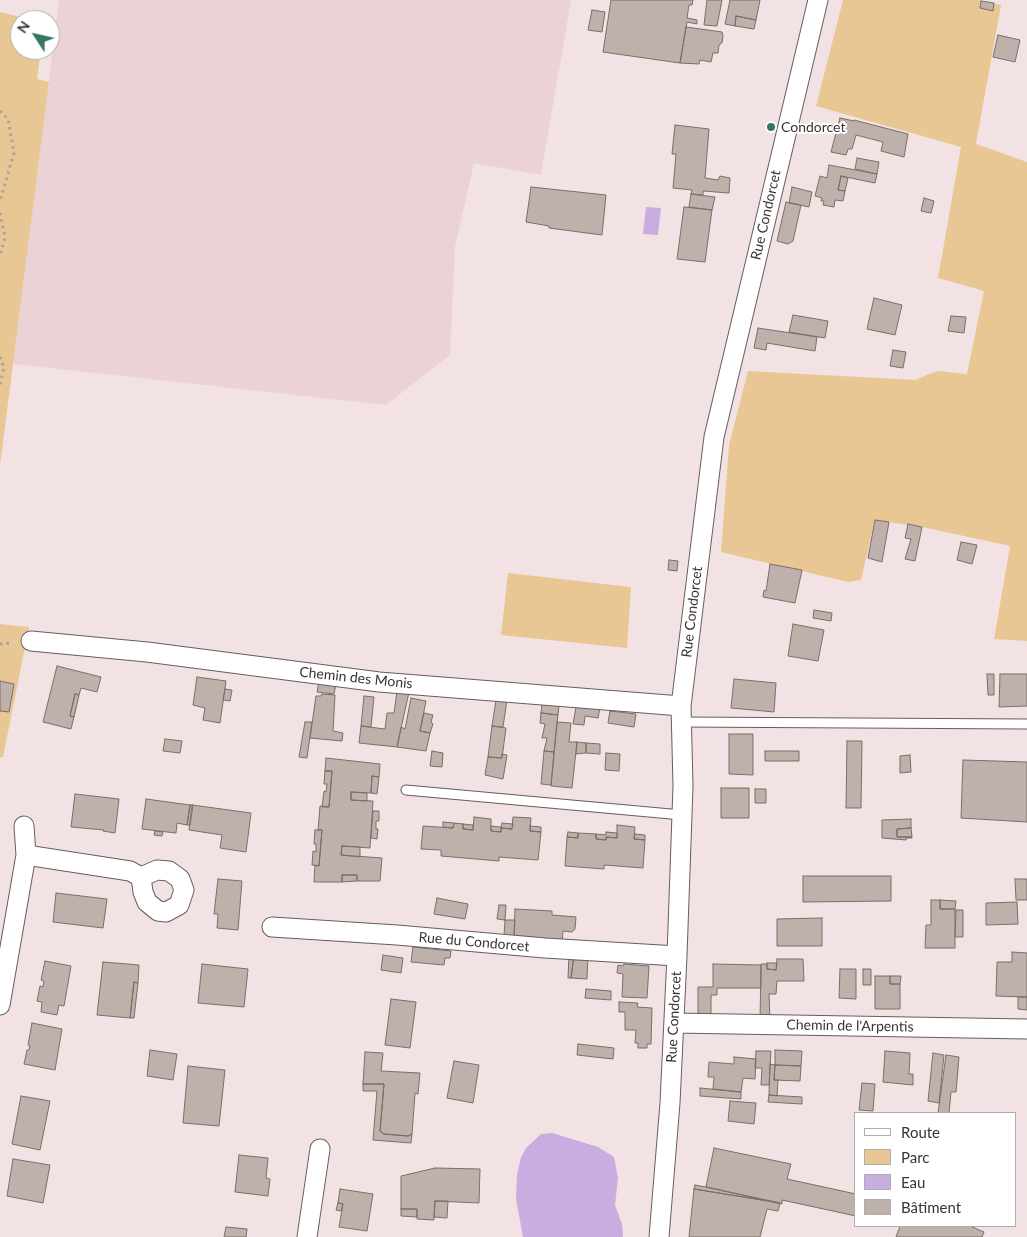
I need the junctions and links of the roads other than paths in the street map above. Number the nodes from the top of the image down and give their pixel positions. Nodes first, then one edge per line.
1 (818, 0) edge
2 (31, 641) dead end
3 (681, 714) junction
4 (1027, 724) edge
5 (406, 790) dead end
6 (682, 815) junction
7 (24, 826) dead end
8 (26, 856) junction
9 (135, 874) dead end
10 (272, 927) dead end
11 (677, 956) junction
12 (0, 1005) edge
13 (674, 1023) junction
14 (1027, 1029) edge
15 (320, 1149) dead end
16 (307, 1237) edge
17 (659, 1237) edge

1 - 3 street, Rue Condorcet
2 - 3 street, Chemin des Monis
3 - 4 lane
3 - 6 street, Rue Condorcet
5 - 6 lane
6 - 11 street, Rue Condorcet
7 - 8 street
8 - 9 street
8 - 12 street
10 - 11 street, Rue du Condorcet
11 - 13 street, Rue Condorcet
13 - 14 street, Chemin de l'Arpentis
13 - 17 street, Rue Condorcet
15 - 16 street

